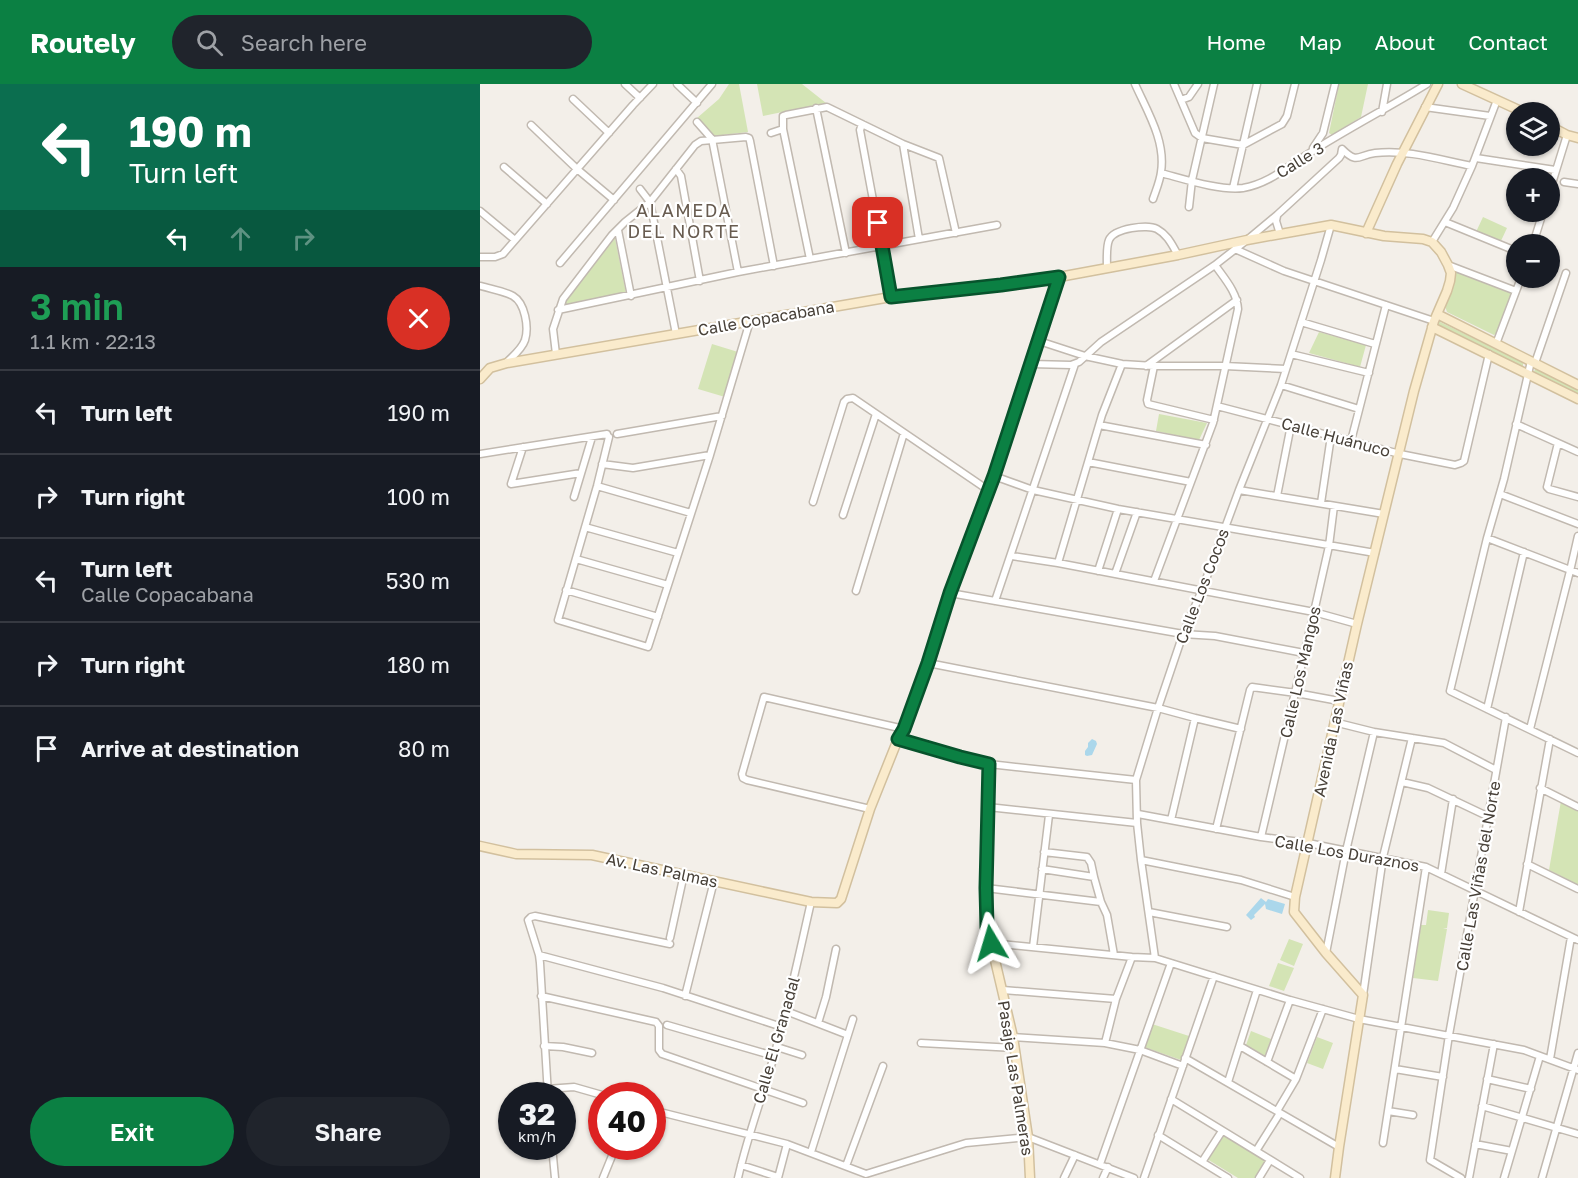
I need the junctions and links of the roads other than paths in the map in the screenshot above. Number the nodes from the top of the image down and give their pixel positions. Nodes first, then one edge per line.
1 (624, 84) edge
2 (653, 84) edge
3 (677, 84) edge
4 (712, 84) edge
5 (1135, 84) edge
6 (1174, 84) edge
7 (1198, 84) edge
8 (1214, 84) edge
9 (1257, 84) edge
10 (1295, 84) edge
11 (1335, 84) edge
12 (1387, 84) edge
13 (1427, 84) edge
14 (1438, 84) edge
15 (1462, 84) edge
16 (640, 98) junction
17 (573, 99) dead end
18 (1497, 99) junction
19 (1181, 100) junction
20 (697, 103) junction
21 (1506, 104) edge
22 (1425, 107) junction
23 (816, 108) junction
24 (1382, 112) junction
25 (1490, 116) junction
26 (697, 122) dead end
27 (862, 124) junction
28 (531, 125) dead end
29 (783, 129) junction
30 (1560, 131) edge
31 (609, 133) junction
32 (771, 133) dead end
33 (1323, 134) junction
34 (1567, 135) junction
35 (1202, 138) junction
36 (1578, 138) edge
37 (1333, 139) junction
38 (712, 140) junction
39 (903, 144) junction
40 (1243, 145) junction
41 (1342, 149) junction
42 (1403, 152) junction
43 (1307, 154) junction
44 (1476, 158) junction
45 (1472, 166) junction
46 (504, 167) dead end
47 (1542, 168) edge
48 (1556, 168) edge
49 (577, 169) junction
50 (676, 169) junction
51 (1161, 173) junction
52 (1192, 180) junction
53 (1564, 182) dead end
54 (1578, 184) edge
55 (1233, 188) junction
56 (640, 189) dead end
57 (1154, 199) dead end
58 (614, 201) junction
59 (650, 202) junction
60 (547, 204) junction
61 (1189, 207) dead end
62 (480, 211) edge
63 (1277, 215) junction
64 (1445, 222) junction
65 (997, 225) dead end
66 (1331, 225) junction
67 (618, 230) junction
68 (956, 233) junction
69 (1366, 233) junction
70 (1280, 234) junction
71 (919, 239) junction
72 (515, 240) junction
73 (1247, 240) junction
74 (1432, 242) junction
75 (882, 246) junction
76 (1506, 247) edge
77 (1235, 249) junction
78 (846, 253) junction
79 (1178, 255) junction
80 (480, 257) edge
81 (810, 259) junction
82 (560, 264) dead end
83 (1215, 265) junction
84 (1448, 265) junction
85 (774, 266) junction
86 (1107, 268) junction
87 (738, 272) junction
88 (1566, 273) dead end
89 (1059, 277) junction
90 (700, 281) junction
91 (1314, 281) junction
92 (481, 286) edge
93 (667, 288) junction
94 (1517, 288) edge
95 (1516, 291) junction
96 (631, 296) junction
97 (891, 297) junction
98 (1237, 300) junction
99 (1386, 305) junction
100 (558, 310) junction
101 (750, 321) junction
102 (1434, 321) junction
103 (1301, 322) junction
104 (676, 334) junction
105 (1039, 341) junction
106 (1375, 344) junction
107 (1496, 344) junction
108 (556, 354) junction
109 (1291, 354) junction
110 (1489, 354) junction
111 (1084, 356) junction
112 (1533, 362) junction
113 (507, 363) junction
114 (1031, 364) junction
115 (1075, 364) junction
116 (1122, 364) junction
117 (1146, 366) junction
118 (1154, 366) junction
119 (1226, 366) junction
120 (1286, 369) junction
121 (1369, 373) junction
122 (1528, 374) junction
123 (480, 379) edge
124 (1281, 385) junction
125 (1578, 385) edge
126 (1578, 399) edge
127 (1217, 406) junction
128 (1359, 409) junction
129 (876, 414) junction
130 (722, 416) junction
131 (1268, 419) junction
132 (1214, 420) junction
133 (1516, 424) junction
134 (1099, 425) junction
135 (1291, 425) junction
136 (904, 433) junction
137 (617, 434) dead end
138 (1332, 436) junction
139 (592, 437) junction
140 (1351, 441) junction
141 (1558, 443) junction
142 (1206, 445) junction
143 (524, 447) junction
144 (1578, 452) edge
145 (480, 454) edge
146 (1400, 454) junction
147 (710, 455) junction
148 (1088, 462) junction
149 (602, 464) junction
150 (581, 473) junction
151 (994, 476) junction
152 (1191, 482) junction
153 (597, 486) junction
154 (988, 490) junction
155 (1033, 490) junction
156 (1239, 490) junction
157 (1500, 494) junction
158 (1277, 496) junction
159 (1578, 496) edge
160 (574, 497) dead end
161 (1078, 499) junction
162 (813, 502) dead end
163 (1320, 503) junction
164 (1334, 506) junction
165 (1118, 509) junction
166 (1137, 512) junction
167 (691, 513) junction
168 (1384, 514) junction
169 (843, 515) dead end
170 (1176, 520) junction
171 (1578, 524) edge
172 (585, 527) junction
173 (1225, 527) junction
174 (1578, 536) edge
175 (1488, 538) junction
176 (1329, 546) junction
177 (1524, 552) junction
178 (678, 553) junction
179 (1375, 553) junction
180 (1011, 556) junction
181 (576, 558) junction
182 (1058, 563) junction
183 (1098, 571) junction
184 (1570, 571) junction
185 (1578, 573) edge
186 (1115, 574) junction
187 (1154, 581) junction
188 (668, 585) junction
189 (566, 590) junction
190 (1202, 590) junction
191 (856, 591) dead end
192 (950, 593) junction
193 (995, 601) junction
194 (1314, 612) junction
195 (658, 617) junction
196 (1357, 624) junction
197 (1183, 634) junction
198 (1304, 653) junction
199 (928, 663) junction
200 (1296, 693) junction
201 (1339, 700) junction
202 (1158, 708) junction
203 (1487, 709) junction
204 (1506, 717) junction
205 (1195, 718) junction
206 (1335, 722) junction
207 (904, 729) junction
208 (1241, 729) junction
209 (1530, 729) junction
210 (1374, 732) junction
211 (1412, 738) junction
212 (898, 739) junction
213 (1550, 739) junction
214 (1578, 743) edge
215 (1577, 752) edge
216 (989, 764) junction
217 (1496, 770) junction
218 (1136, 780) junction
219 (1402, 782) junction
220 (1540, 788) junction
221 (1453, 799) junction
222 (988, 807) junction
223 (1578, 807) edge
224 (870, 809) junction
225 (1049, 814) junction
226 (1138, 814) junction
227 (1487, 816) junction
228 (1171, 820) junction
229 (1137, 823) junction
230 (1216, 829) junction
231 (1261, 837) junction
232 (1308, 843) junction
233 (480, 846) edge
234 (1346, 851) junction
235 (1044, 852) junction
236 (1383, 858) junction
237 (1141, 860) junction
238 (1527, 864) junction
239 (1426, 867) junction
240 (1042, 869) junction
241 (684, 874) junction
242 (1441, 874) junction
243 (1094, 878) junction
244 (714, 881) junction
245 (986, 888) junction
246 (1578, 889) edge
247 (1476, 891) junction
248 (1039, 895) junction
249 (1295, 897) junction
250 (811, 902) junction
251 (1101, 902) junction
252 (1149, 912) junction
253 (1519, 912) junction
254 (1227, 927) dead end
255 (1575, 938) edge
256 (991, 943) junction
257 (1033, 947) junction
258 (836, 949) dead end
259 (1326, 953) junction
260 (539, 955) junction
261 (1114, 955) junction
262 (1132, 957) junction
263 (1155, 957) junction
264 (1171, 963) junction
265 (1214, 976) junction
266 (1003, 990) junction
267 (1257, 990) junction
268 (1363, 995) junction
269 (541, 996) junction
270 (685, 996) junction
271 (1116, 999) junction
272 (1290, 1000) junction
273 (1323, 1009) junction
274 (786, 1011) junction
275 (853, 1019) dead end
276 (1359, 1019) junction
277 (818, 1023) junction
278 (667, 1025) dead end
279 (1401, 1026) junction
280 (782, 1028) junction
281 (848, 1035) junction
282 (1449, 1035) junction
283 (1013, 1037) junction
284 (921, 1043) dead end
285 (1105, 1043) junction
286 (1494, 1044) junction
287 (544, 1046) junction
288 (1240, 1046) junction
289 (777, 1047) junction
290 (1015, 1048) junction
291 (1140, 1050) junction
292 (592, 1053) dead end
293 (1578, 1053) edge
294 (802, 1055) dead end
295 (774, 1056) junction
296 (1540, 1056) junction
297 (1185, 1058) junction
298 (1550, 1059) junction
299 (1267, 1062) junction
300 (883, 1066) dead end
301 (1183, 1066) junction
302 (1395, 1069) junction
303 (1576, 1069) edge
304 (1443, 1077) junction
305 (1296, 1079) junction
306 (1487, 1079) junction
307 (546, 1082) edge
308 (1228, 1082) junction
309 (764, 1089) junction
310 (1531, 1089) junction
311 (1171, 1099) junction
312 (803, 1103) dead end
313 (1482, 1106) junction
314 (1388, 1111) junction
315 (1279, 1112) junction
316 (666, 1113) edge
317 (1413, 1115) dead end
318 (1522, 1118) junction
319 (1556, 1128) junction
320 (1222, 1131) junction
321 (749, 1134) junction
322 (1578, 1134) edge
323 (1158, 1136) junction
324 (1028, 1137) junction
325 (1383, 1143) dead end
326 (787, 1144) junction
327 (1475, 1144) junction
328 (1339, 1147) junction
329 (1256, 1151) junction
330 (1512, 1151) junction
331 (811, 1152) junction
332 (1075, 1155) junction
333 (553, 1160) edge
334 (610, 1160) edge
335 (1270, 1160) junction
336 (1202, 1162) junction
337 (1100, 1164) junction
338 (741, 1165) junction
339 (846, 1166) junction
340 (1108, 1167) junction
341 (867, 1176) edge
342 (778, 1177) edge
343 (555, 1178) edge
344 (603, 1178) edge
345 (738, 1178) edge
346 (1030, 1178) edge
347 (1064, 1178) edge
348 (1103, 1178) edge
349 (1134, 1178) edge
350 (1144, 1178) edge
351 (1228, 1178) edge
352 (1259, 1178) edge
353 (1300, 1178) edge
354 (1335, 1178) edge
355 (1461, 1178) edge
356 (1469, 1178) edge
357 (1504, 1178) edge
358 (1542, 1178) edge

1 - 16 street
2 - 16 street
3 - 20 street
4 - 20 street
5 - 51 street
6 - 19 street
7 - 19 street
8 - 35 street
9 - 40 street
10 - 40 street
11 - 33 street
12 - 24 street
13 - 24 street, Calle 3
14 - 22 street
15 - 18 street
16 - 31 street
17 - 31 street
18 - 21 street
18 - 25 street
19 - 35 street
20 - 58 street
22 - 25 street
22 - 42 street
23 - 27 street
23 - 29 street
23 - 78 street
24 - 37 street, Calle 3
25 - 44 street
26 - 38 street
27 - 39 street
27 - 75 street
28 - 49 street
29 - 32 street
29 - 81 street
30 - 34 street
31 - 49 street
33 - 37 street
33 - 43 street
34 - 36 street
34 - 48 street
35 - 40 street
35 - 52 street
37 - 41 street
37 - 43 street, Calle 3
38 - 50 street
38 - 85 street
38 - 87 street
39 - 68 street
39 - 71 street
40 - 55 street
41 - 42 street
41 - 63 street
42 - 45 street
42 - 69 street
43 - 55 street, Calle 3
44 - 45 street
44 - 47 street
45 - 64 street
46 - 60 street
49 - 58 street
49 - 60 street
50 - 59 street
50 - 90 street
51 - 52 street, Calle 3
51 - 57 street
52 - 55 street, Calle 3
52 - 61 street
53 - 54 street
56 - 59 street
58 - 82 street
59 - 67 street
59 - 93 street
60 - 72 street
62 - 72 street
63 - 70 street
63 - 73 street
64 - 74 street
64 - 76 street
65 - 68 street
66 - 69 street
66 - 70 street, Calle Copacabana
66 - 91 street, Calle Los Cocos
67 - 96 street
67 - 100 street
68 - 71 street
69 - 74 street
70 - 73 street, Calle Copacabana
71 - 75 street
72 - 80 street
73 - 77 street
73 - 79 street, Calle Copacabana
74 - 84 street
75 - 78 street
75 - 97 street
77 - 83 street
77 - 91 street
78 - 81 street
79 - 86 street, Calle Copacabana
79 - 86 street
81 - 85 street
83 - 98 street
83 - 111 street
84 - 95 street
84 - 102 street, Avenida Las Viñas
85 - 87 street
86 - 89 street, Calle Copacabana
87 - 90 street
88 - 112 street
89 - 97 street, Calle Copacabana
89 - 105 street
90 - 93 street
91 - 99 street
91 - 103 street, Calle Los Cocos
92 - 113 street
93 - 96 street
93 - 104 street
94 - 95 street
95 - 107 street
96 - 100 street
97 - 101 street, Calle Copacabana
98 - 117 street
98 - 119 street
99 - 102 street
99 - 106 street
100 - 108 street
101 - 104 street, Calle Copacabana
101 - 130 street
102 - 107 street
102 - 110 street
102 - 146 street, Avenida Las Viñas
103 - 106 street
103 - 109 street, Calle Los Cocos
104 - 108 street, Calle Copacabana
105 - 111 street
105 - 114 street
106 - 121 street
107 - 112 street
108 - 113 street, Calle Copacabana
109 - 120 street, Calle Los Cocos
109 - 121 street
110 - 122 street
110 - 146 street, Calle Huánuco
111 - 115 street
111 - 116 street
112 - 122 street
112 - 125 street
113 - 123 street, Calle Copacabana
114 - 115 street
114 - 151 street
115 - 155 street
116 - 117 street
116 - 134 street
117 - 118 street
118 - 119 street
118 - 132 street
119 - 120 street
119 - 127 street
120 - 124 street, Calle Los Cocos
121 - 128 street
122 - 126 street
122 - 133 street
124 - 128 street
124 - 131 street, Calle Los Cocos
127 - 131 street, Calle Huánuco
127 - 132 street
128 - 140 street
129 - 136 street
129 - 162 street
129 - 169 street
130 - 137 street
130 - 147 street
131 - 135 street, Calle Huánuco
131 - 156 street, Calle Los Cocos
132 - 142 street
133 - 141 street
133 - 157 street
134 - 142 street
134 - 148 street
135 - 138 street, Calle Huánuco
135 - 158 street
136 - 154 street
136 - 191 street
138 - 140 street, Calle Huánuco
138 - 163 street
139 - 143 street
139 - 149 street
139 - 150 street
140 - 146 street, Calle Huánuco
141 - 144 street
141 - 159 street
142 - 152 street
143 - 145 street
143 - 150 street
146 - 168 street, Avenida Las Viñas
147 - 149 street
147 - 167 street
148 - 152 street
148 - 161 street
149 - 153 street
150 - 160 street
151 - 154 street
151 - 155 street
152 - 170 street
153 - 167 street
153 - 172 street
154 - 192 street
155 - 161 street
155 - 180 street
156 - 158 street
156 - 173 street, Calle Los Cocos
157 - 171 street
157 - 175 street
158 - 163 street
161 - 165 street
161 - 182 street
163 - 164 street
164 - 168 street
164 - 176 street, Calle Los Mangos
165 - 166 street
165 - 183 street
166 - 170 street
166 - 186 street
167 - 178 street
168 - 179 street, Avenida Las Viñas
170 - 173 street
170 - 187 street
172 - 178 street
172 - 181 street
173 - 176 street
173 - 190 street, Calle Los Cocos
174 - 184 street
175 - 177 street
175 - 203 street
176 - 179 street
176 - 194 street, Calle Los Mangos
177 - 184 street
177 - 203 street
178 - 188 street
179 - 196 street, Avenida Las Viñas
180 - 182 street
180 - 193 street
181 - 188 street
181 - 189 street
182 - 183 street
183 - 186 street
184 - 185 street
184 - 209 street
186 - 187 street
187 - 190 street
188 - 195 street
189 - 195 street
189 - 195 street
190 - 194 street
190 - 197 street, Calle Los Cocos
192 - 193 street
192 - 199 street
193 - 197 street
194 - 196 street
194 - 198 street, Calle Los Mangos
196 - 201 street, Avenida Las Viñas
197 - 198 street
197 - 202 street, Calle Los Cocos
198 - 200 street, Calle Los Mangos
199 - 202 street
199 - 207 street
200 - 201 street
200 - 208 street
200 - 231 street, Calle Los Mangos
201 - 206 street, Avenida Las Viñas
202 - 205 street
202 - 218 street, Calle Los Cocos
203 - 204 street
204 - 209 street
204 - 217 street, Calle Las Viñas del Norte
205 - 208 street
205 - 228 street
206 - 210 street
206 - 232 street, Avenida Las Viñas
207 - 212 street
207 - 224 street
208 - 230 street
209 - 213 street
210 - 211 street
210 - 234 street
211 - 217 street
211 - 219 street
212 - 216 street
212 - 224 street
213 - 215 street
213 - 220 street
214 - 215 street
216 - 218 street
216 - 222 street, Pasaje Las Palmeras
217 - 227 street, Calle Las Viñas del Norte
218 - 226 street, Calle Los Cocos
219 - 221 street
219 - 236 street
220 - 223 street
220 - 238 street
221 - 227 street
221 - 242 street
222 - 225 street
222 - 245 street, Pasaje Las Palmeras
224 - 250 street, Av. Las Palmas
225 - 229 street
225 - 235 street
226 - 228 street, Calle Los Duraznos
226 - 229 street, Calle Los Cocos
227 - 247 street, Calle Las Viñas del Norte
228 - 230 street, Calle Los Duraznos
229 - 237 street, Calle Los Cocos
230 - 231 street, Calle Los Duraznos
231 - 232 street, Calle Los Duraznos
232 - 234 street, Calle Los Duraznos
232 - 249 street, Avenida Las Viñas
233 - 241 street, Av. Las Palmas
234 - 236 street, Calle Los Duraznos
234 - 259 street
235 - 240 street
235 - 243 street
236 - 239 street, Calle Los Duraznos
236 - 268 street
237 - 249 street
237 - 252 street, Calle Los Cocos
238 - 246 street
238 - 253 street
239 - 242 street, Calle Los Duraznos
239 - 279 street
240 - 243 street
240 - 248 street
241 - 244 street, Av. Las Palmas
241 - 260 street
242 - 247 street, Calle Los Duraznos
243 - 251 street
244 - 250 street, Av. Las Palmas
244 - 270 street
245 - 248 street
245 - 256 street, Pasaje Las Palmeras
247 - 253 street, Calle Los Duraznos
247 - 282 street, Calle Las Viñas del Norte
248 - 251 street
248 - 257 street
249 - 259 street
250 - 274 street, Calle El Granadal
251 - 261 street
252 - 254 street
252 - 263 street, Calle Los Cocos
253 - 255 street, Calle Los Duraznos
255 - 298 street
256 - 257 street
256 - 266 street, Pasaje Las Palmeras
257 - 261 street
258 - 277 street
259 - 268 street
260 - 269 street
260 - 270 street
261 - 262 street
262 - 263 street
262 - 271 street
263 - 264 street
264 - 265 street
264 - 291 street
265 - 267 street
265 - 297 street
266 - 271 street
266 - 283 street, Pasaje Las Palmeras
267 - 272 street
267 - 288 street
268 - 276 street
269 - 287 street
269 - 309 street
270 - 280 street
271 - 285 street
272 - 273 street
272 - 299 street
273 - 276 street
273 - 305 street
274 - 277 street
274 - 280 street, Calle El Granadal
275 - 281 street
276 - 279 street
276 - 328 street
277 - 281 street
278 - 295 street
279 - 282 street
279 - 302 street
280 - 289 street, Calle El Granadal
281 - 331 street
282 - 286 street
282 - 304 street, Calle Las Viñas del Norte
283 - 285 street
283 - 290 street, Pasaje Las Palmeras
284 - 290 street
285 - 291 street
286 - 296 street
286 - 306 street
287 - 292 street
287 - 307 street
288 - 299 street
288 - 308 street
289 - 294 street
289 - 295 street, Calle El Granadal
290 - 324 street, Pasaje Las Palmeras
291 - 301 street
291 - 337 street
293 - 303 street
295 - 309 street, Calle El Granadal
296 - 298 street
296 - 310 street
297 - 301 street
297 - 308 street
298 - 303 street
299 - 305 street
300 - 339 street
301 - 311 street
302 - 304 street
302 - 314 street
303 - 319 street
304 - 355 street, Calle Las Viñas del Norte
305 - 315 street
306 - 310 street
306 - 313 street
308 - 315 street
309 - 312 street
309 - 321 street, Calle El Granadal
310 - 318 street
311 - 320 street
311 - 323 street
313 - 318 street
313 - 327 street
314 - 317 street
314 - 325 street
315 - 328 street
315 - 329 street
316 - 321 street
318 - 319 street
318 - 330 street
319 - 322 street
319 - 358 street
320 - 329 street
320 - 336 street
321 - 326 street
321 - 338 street, Calle El Granadal
323 - 336 street
323 - 350 street
324 - 332 street
324 - 341 street
324 - 346 street, Pasaje Las Palmeras
326 - 331 street
326 - 342 street
327 - 330 street
327 - 356 street
328 - 354 street
329 - 335 street
330 - 357 street
331 - 339 street
332 - 337 street
332 - 347 street
333 - 343 street
334 - 344 street
335 - 352 street
335 - 353 street
336 - 351 street
337 - 340 street
338 - 342 street
338 - 345 street, Calle El Granadal
339 - 341 street
340 - 348 street
340 - 349 street

